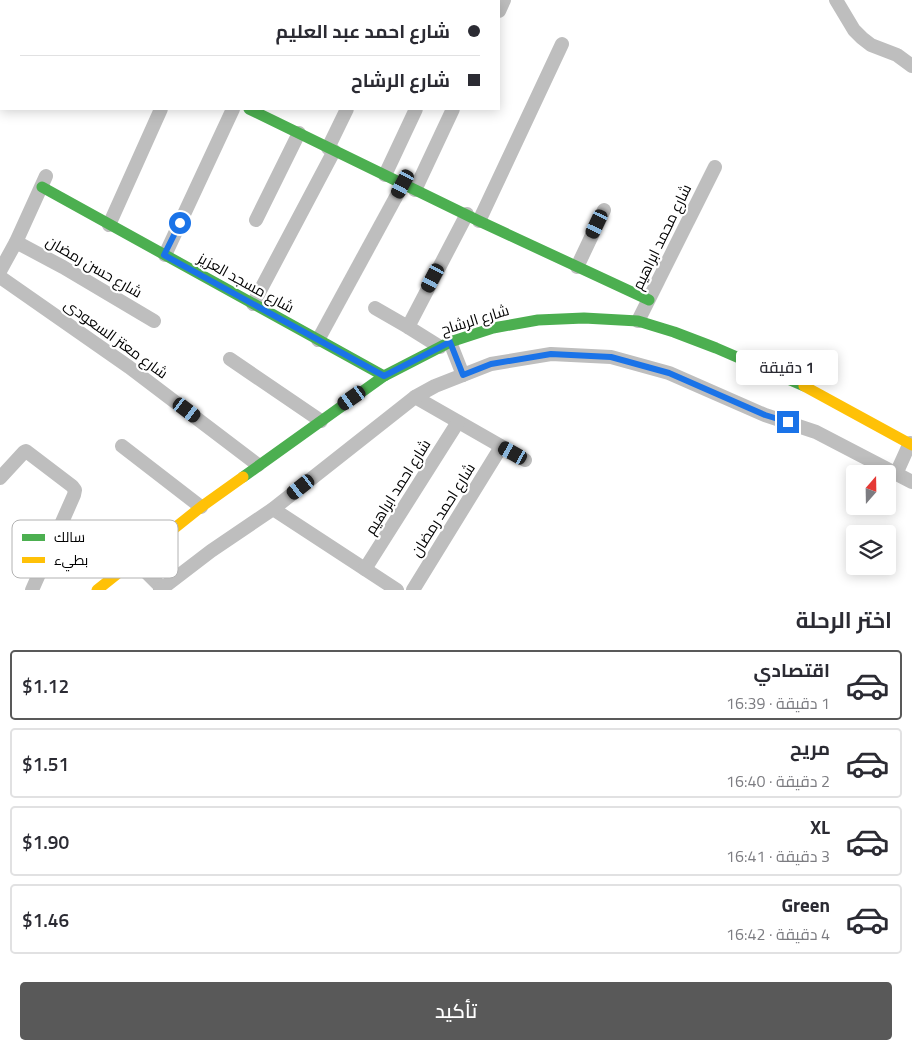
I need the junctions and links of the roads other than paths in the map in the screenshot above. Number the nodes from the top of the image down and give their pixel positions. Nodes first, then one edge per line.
1 (836, 0) edge
2 (562, 44) dead end
3 (912, 66) edge
4 (161, 110) edge
5 (233, 110) edge
6 (251, 110) edge
7 (347, 110) edge
8 (416, 110) edge
9 (452, 110) edge
10 (299, 133) junction
11 (331, 149) junction
12 (715, 167) dead end
13 (385, 174) junction
14 (44, 181) joint
15 (409, 187) junction
16 (604, 210) dead end
17 (473, 218) junction
18 (256, 220) dead end
19 (109, 225) junction
20 (16, 242) junction
21 (164, 255) junction
22 (577, 267) junction
23 (0, 271) edge
24 (0, 277) edge
25 (649, 300) junction
26 (253, 304) junction
27 (375, 308) dead end
28 (154, 321) dead end
29 (638, 321) junction
30 (408, 326) junction
31 (318, 340) junction
32 (448, 346) junction
33 (230, 359) dead end
34 (461, 370) junction
35 (384, 376) junction
36 (415, 397) junction
37 (321, 421) junction
38 (458, 422) junction
39 (911, 444) edge
40 (122, 446) dead end
41 (501, 446) junction
42 (526, 460) dead end
43 (258, 465) junction
44 (879, 465) edge
45 (896, 474) joint
46 (0, 478) edge
47 (912, 482) edge
48 (201, 507) junction
49 (273, 509) junction
50 (63, 520) edge
51 (178, 528) edge
52 (366, 569) junction
53 (178, 573) edge
54 (37, 578) edge
55 (116, 578) edge
56 (170, 578) edge
57 (159, 586) edge
58 (32, 590) edge
59 (97, 590) edge
60 (397, 590) edge
61 (413, 590) edge

1 - 3 street
2 - 17 street
4 - 19 street
5 - 21 street
6 - 10 street
7 - 11 street
8 - 13 street
9 - 15 street
10 - 11 street
10 - 18 street
11 - 13 street
11 - 26 street
12 - 25 street, شارع محمد ابراهيم
13 - 15 street
14 - 19 street, شارع مسجد العزيز
14 - 20 street
15 - 17 street
15 - 31 street
16 - 22 street
17 - 22 street
17 - 30 street
19 - 21 street, شارع مسجد العزيز
20 - 23 street
20 - 28 street, شارع حسن رمضان
21 - 26 street, شارع مسجد العزيز
22 - 25 street
24 - 43 street, شارع معتز السعودى
25 - 29 street, شارع محمد ابراهيم
26 - 31 street, شارع مسجد العزيز
27 - 30 street
29 - 32 street, شارع الرشاح
29 - 39 street, شارع الرشاح
30 - 32 street
31 - 35 street, شارع مسجد العزيز
32 - 34 street
32 - 35 street, شارع الرشاح
33 - 37 street
34 - 36 street
34 - 44 street
35 - 37 street, شارع الرشاح
36 - 38 street
36 - 49 street
37 - 43 street, شارع الرشاح
38 - 41 street
38 - 52 street, شارع احمد ابراهيم
39 - 45 street
40 - 48 street
41 - 42 street
41 - 61 street, شارع احمد رمضان
43 - 48 street, شارع الرشاح
45 - 47 street
46 - 50 street
48 - 51 street, شارع الرشاح
49 - 52 street
49 - 53 street
52 - 60 street
54 - 58 street
55 - 59 street, شارع الرشاح
56 - 57 street

